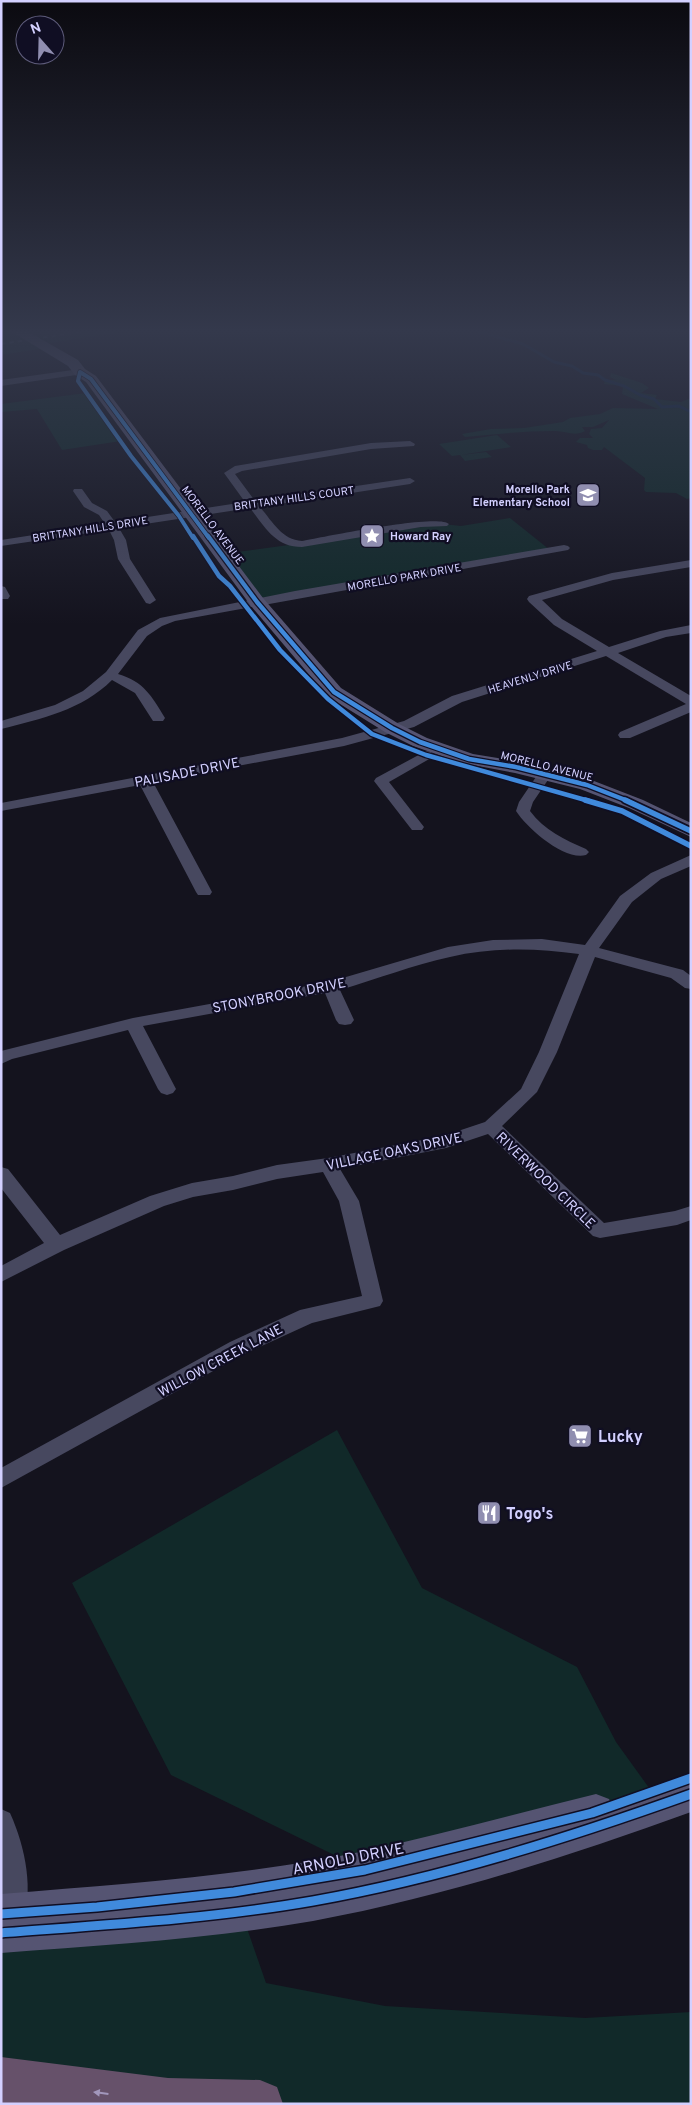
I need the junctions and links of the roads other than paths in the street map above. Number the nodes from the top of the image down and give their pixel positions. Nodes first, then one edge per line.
1 (111, 428) edge
2 (410, 444) dead end
3 (410, 482) dead end
4 (78, 491) dead end
5 (252, 504) junction
6 (185, 514) junction
7 (443, 524) dead end
8 (113, 527) junction
9 (1, 543) edge
10 (564, 548) dead end
11 (691, 563) edge
12 (150, 600) dead end
13 (251, 604) junction
14 (691, 629) edge
15 (608, 652) junction
16 (109, 676) junction
17 (691, 702) edge
18 (691, 707) edge
19 (158, 718) dead end
20 (1, 725) edge
21 (392, 728) junction
22 (372, 734) junction
23 (625, 735) dead end
24 (426, 755) junction
25 (145, 780) junction
26 (541, 780) junction
27 (1, 806) edge
28 (417, 827) dead end
29 (691, 831) edge
30 (691, 846) edge
31 (581, 852) dead end
32 (691, 860) edge
33 (204, 892) dead end
34 (589, 950) junction
35 (691, 984) edge
36 (331, 987) junction
37 (345, 1020) dead end
38 (133, 1023) junction
39 (1, 1058) edge
40 (167, 1089) dead end
41 (491, 1126) junction
42 (328, 1165) junction
43 (1, 1174) edge
44 (691, 1213) edge
45 (57, 1245) junction
46 (1, 1275) edge
47 (1, 1479) edge
48 (691, 1778) edge
49 (691, 1794) edge
50 (1, 1822) edge
51 (6, 1924) edge
52 (1, 2080) edge
53 (177, 2102) edge
54 (260, 2104) edge

1 - 6 street, MORELLO AVENUE
2 - 5 street
3 - 5 street, BRITTANY HILLS COURT
4 - 8 street
5 - 6 street, BRITTANY HILLS COURT
5 - 7 street
6 - 8 street, BRITTANY HILLS DRIVE
6 - 13 street, MORELLO AVENUE
8 - 9 street, BRITTANY HILLS DRIVE
8 - 12 street
10 - 13 street, MORELLO PARK DRIVE
11 - 15 street
13 - 16 street, MORELLO PARK DRIVE
13 - 21 street, MORELLO AVENUE
13 - 22 street, MORELLO AVENUE
14 - 15 street, HEAVENLY DRIVE
15 - 17 street
15 - 21 street, HEAVENLY DRIVE
16 - 19 street
16 - 20 street, MORELLO PARK DRIVE
18 - 23 street
21 - 22 street, HEAVENLY DRIVE
21 - 26 street, MORELLO AVENUE
22 - 24 street, MORELLO AVENUE
22 - 25 street, PALISADE DRIVE
24 - 26 street, MORELLO AVENUE
24 - 28 street
25 - 27 street, PALISADE DRIVE
25 - 33 street
26 - 29 street, MORELLO AVENUE
26 - 30 street, MORELLO AVENUE
26 - 31 street
32 - 34 street, VILLAGE OAKS DRIVE
34 - 35 street
34 - 36 street, STONYBROOK DRIVE
34 - 41 street, VILLAGE OAKS DRIVE
36 - 37 street
36 - 38 street, STONYBROOK DRIVE
38 - 39 street, STONYBROOK DRIVE
38 - 40 street
41 - 42 street, VILLAGE OAKS DRIVE
41 - 44 street, RIVERWOOD CIRCLE
42 - 45 street, VILLAGE OAKS DRIVE
42 - 47 street, WILLOW CREEK LANE
43 - 45 street
45 - 46 street, VILLAGE OAKS DRIVE
48 - 51 street, ARNOLD DRIVE
49 - 51 street
50 - 51 street
53 -> 52 highway
53 - 54 highway

